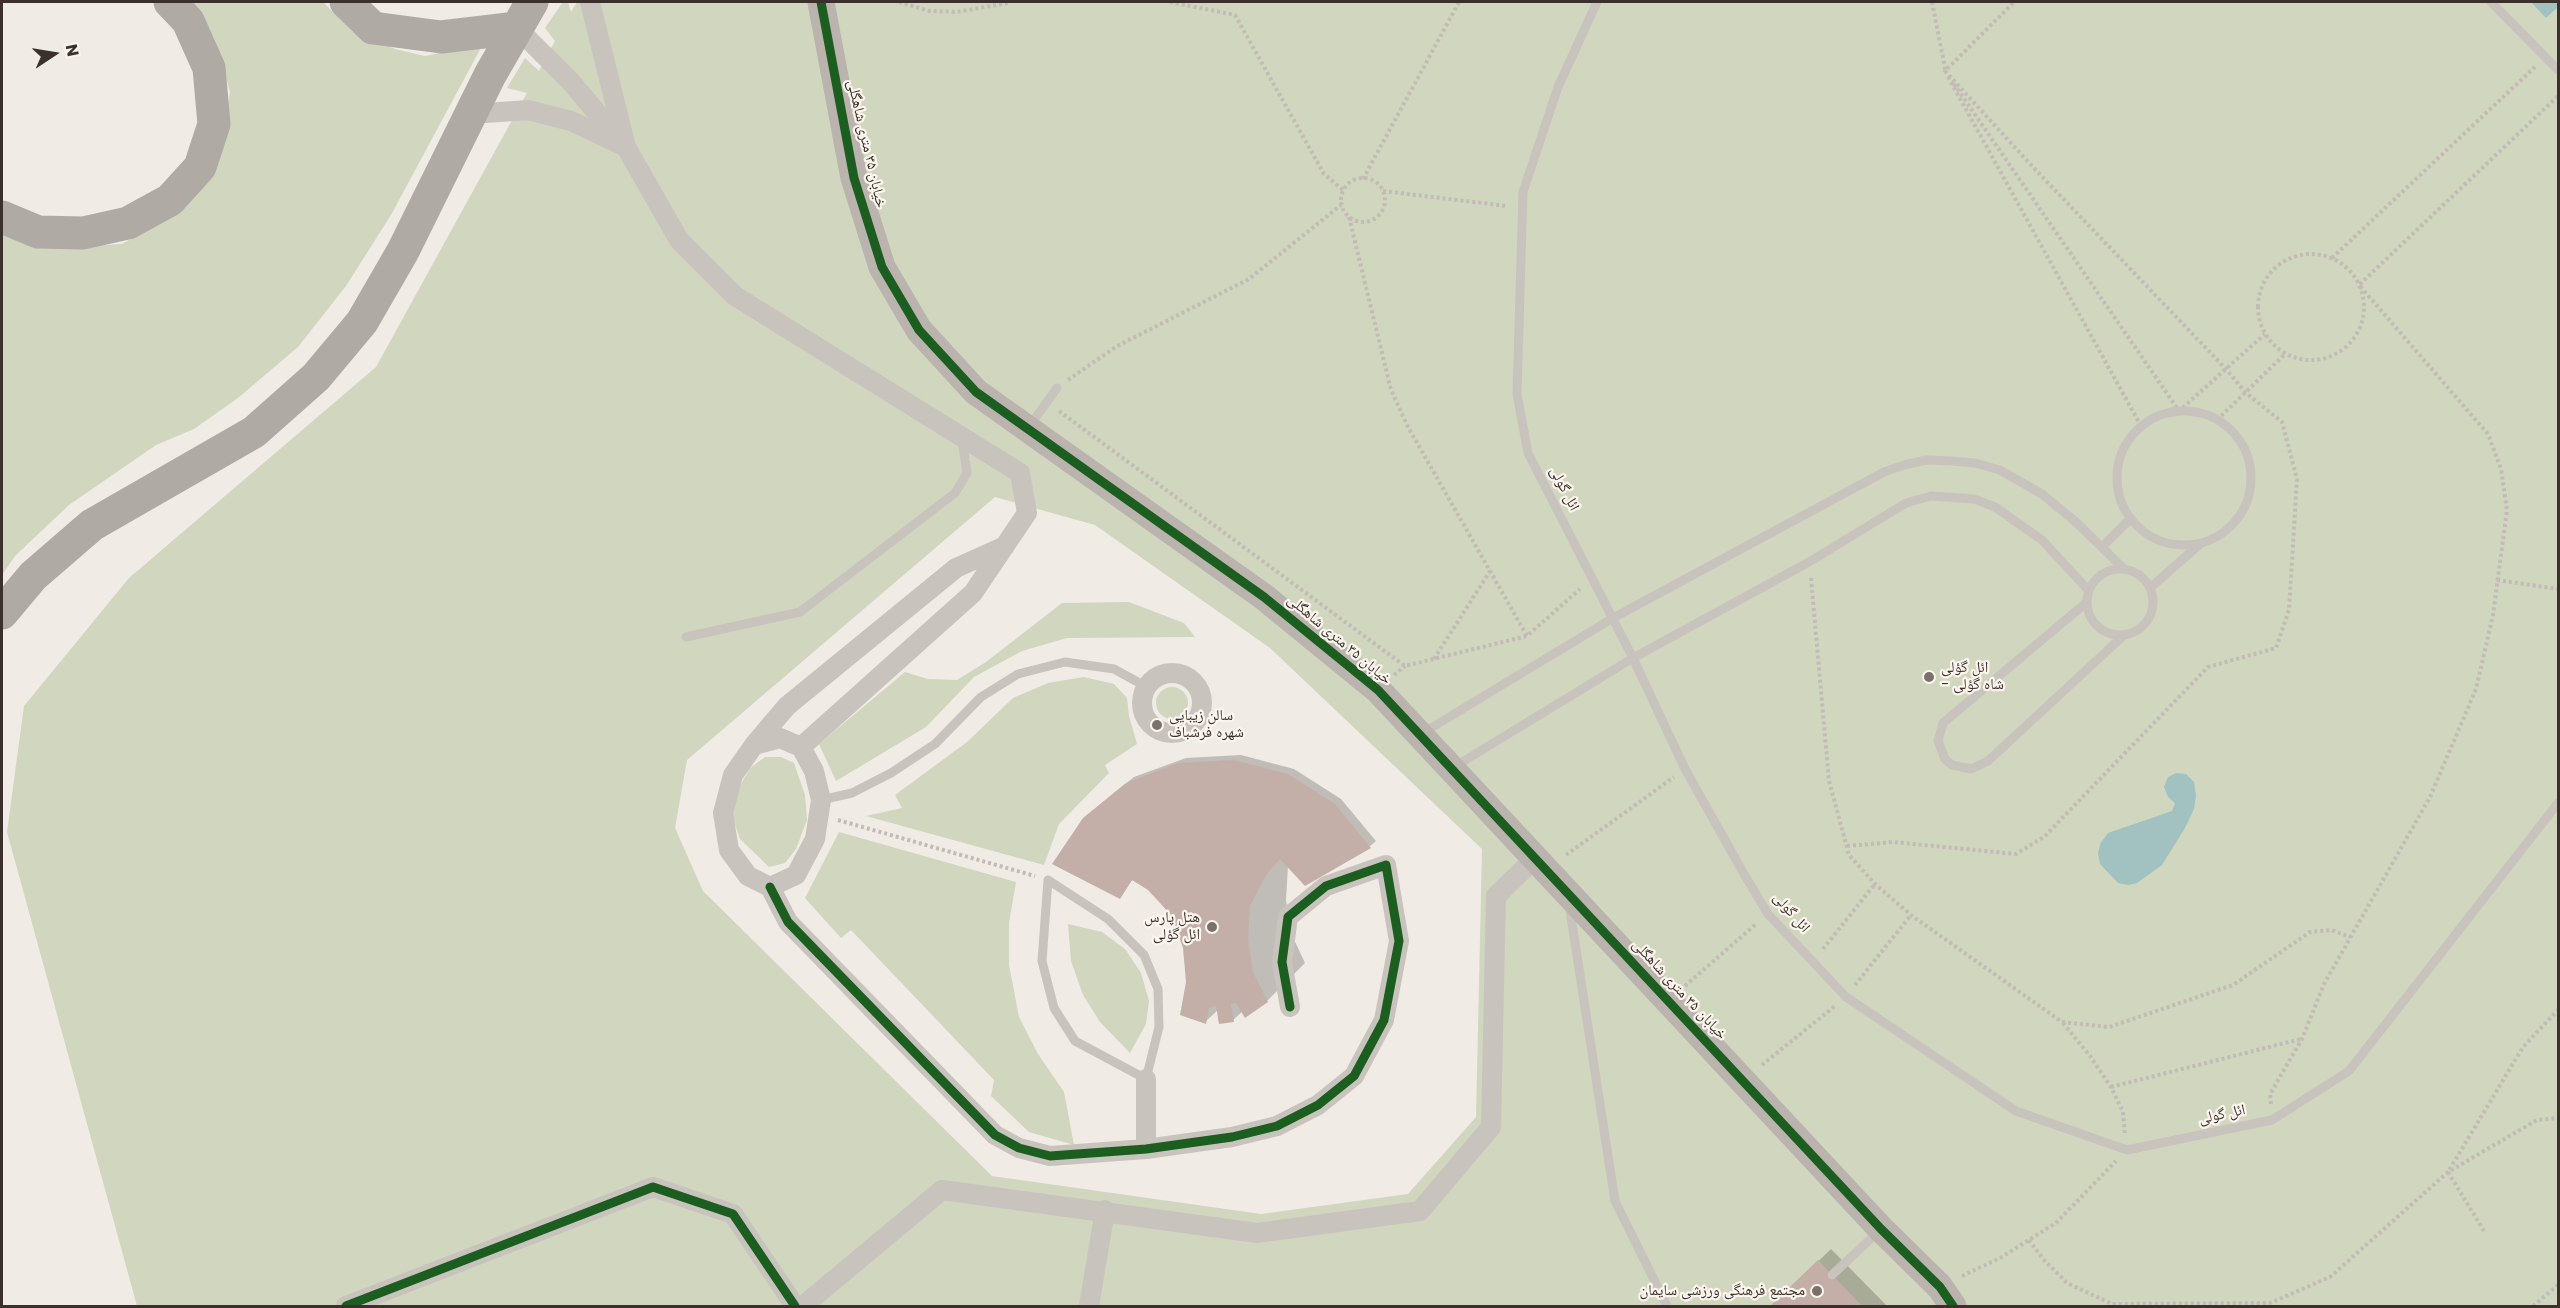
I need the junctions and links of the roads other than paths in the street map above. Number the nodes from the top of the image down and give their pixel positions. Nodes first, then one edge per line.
1 (170, 2) edge
2 (346, 2) edge
3 (590, 2) edge
4 (821, 2) edge
5 (1597, 2) edge
6 (2491, 2) edge
7 (524, 15) edge
8 (2559, 70) edge
9 (471, 114) junction
10 (626, 147) junction
11 (2, 217) edge
12 (1057, 388) road end
13 (1028, 429) junction
14 (961, 437) junction
15 (2130, 519) junction
16 (2200, 544) junction
17 (1005, 546) junction
18 (2102, 547) junction
19 (2124, 569) junction
20 (2150, 588) junction
21 (2089, 591) junction
22 (2087, 602) junction
23 (2, 613) edge
24 (1613, 618) junction
25 (2123, 636) junction
26 (686, 637) dead end
27 (1633, 658) junction
28 (1145, 686) dead end
29 (1418, 735) junction
30 (754, 745) junction
31 (801, 747) junction
32 (1452, 769) junction
33 (2559, 803) edge
34 (820, 808) junction
35 (1540, 864) junction
36 (770, 887) junction
37 (1567, 892) junction
38 (1290, 1007) dead end
39 (1146, 1079) junction
40 (1146, 1149) junction
41 (1105, 1210) junction
42 (1881, 1229) junction
43 (1832, 1275) dead end
44 (1947, 1297) edge
45 (346, 1306) edge
46 (795, 1306) edge
47 (803, 1306) edge
48 (1089, 1306) edge
49 (1666, 1306) edge

1 - 11 highway
2 - 7 highway
3 - 10 street
4 - 13 street, خیابان ۳۵ متری شاهگلی
5 - 24 lane, ائل گولی
6 - 8 lane
7 - 9 highway
7 - 10 street
9 - 10 street
9 - 23 highway
10 - 14 street
12 - 13 lane
13 - 29 street, خیابان ۳۵ متری شاهگلی
14 - 17 street
14 - 26 lane
15 - 16 lane
15 - 16 lane
15 - 18 lane
16 - 20 lane
17 - 30 street
17 - 31 street
18 - 19 lane
18 - 24 lane
19 - 20 lane
19 - 21 lane
20 - 25 lane
21 - 22 lane
21 - 27 lane
22 - 25 lane
22 - 25 lane
24 - 27 lane, ائل گولی
24 - 29 lane
27 - 32 lane
27 - 33 lane, ائل گولی
28 - 34 lane
29 - 32 street, خیابان ۳۵ متری شاهگلی
30 - 31 street
30 - 36 street
31 - 34 street
32 - 35 street, خیابان ۳۵ متری شاهگلی
34 - 36 street
35 - 37 street, خیابان ۳۵ متری شاهگلی
35 - 41 street
36 - 40 street
37 - 42 street, خیابان ۳۵ متری شاهگلی
37 - 49 lane
38 - 40 street
39 - 39 lane
39 - 40 street
41 - 47 street
41 - 48 street
42 - 43 lane
42 - 44 street, خیابان ۳۵ متری شاهگلی
45 - 46 street

